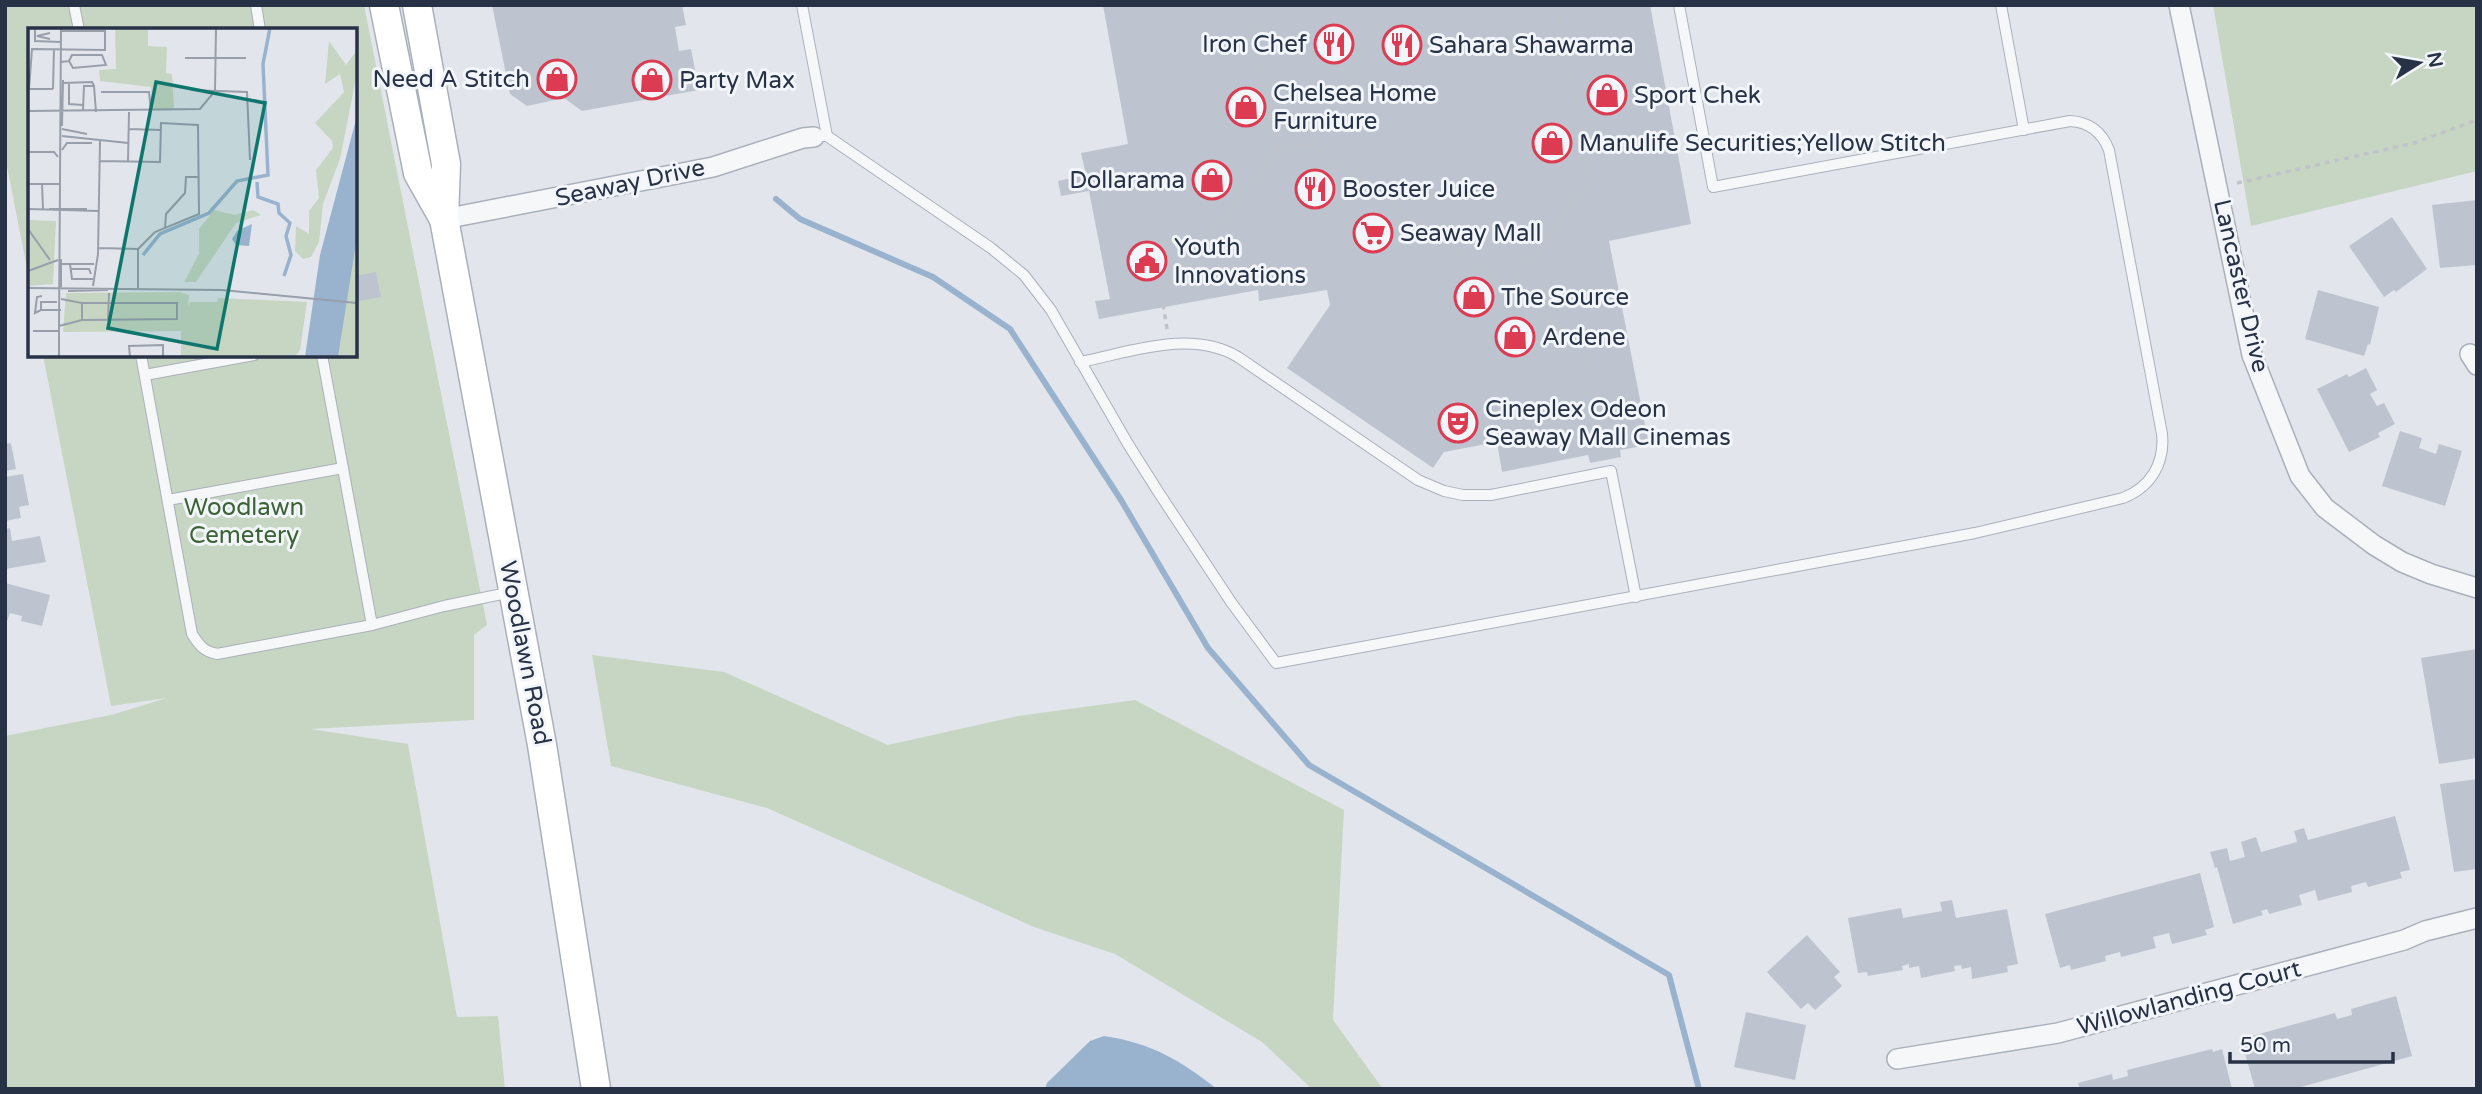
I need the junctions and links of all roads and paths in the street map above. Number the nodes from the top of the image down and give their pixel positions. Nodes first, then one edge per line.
1 (74, 5) edge
2 (256, 5) edge
3 (384, 5) edge
4 (417, 5) edge
5 (802, 5) edge
6 (1250, 5) edge
7 (1390, 5) edge
8 (1556, 5) edge
9 (1679, 5) edge
10 (2001, 5) edge
11 (2179, 5) edge
12 (79, 28) edge
13 (260, 28) edge
14 (2477, 120) edge
15 (2024, 130) junction
16 (821, 136) junction
17 (1310, 144) junction
18 (1278, 151) junction
19 (2218, 187) junction
20 (444, 219) junction
21 (1509, 289) junction
22 (1169, 345) junction
23 (141, 357) edge
24 (243, 357) edge
25 (322, 357) edge
26 (1080, 362) junction
27 (145, 375) junction
28 (343, 468) junction
29 (1611, 471) junction
30 (168, 500) junction
31 (2477, 587) edge
32 (513, 592) junction
33 (1636, 597) junction
34 (372, 625) junction
35 (2477, 918) edge
36 (1898, 1059) dead end
37 (596, 1089) edge

1 - 12 lane
2 - 13 lane
3 - 20 main road, Woodlawn Road
4 - 20 main road, Woodlawn Road
5 - 16 lane
6 - 18 path
7 - 17 path
8 - 21 path
9 - 15 lane
10 - 15 lane
11 - 19 street, Lancaster Drive
14 - 19 path
15 - 33 lane
16 - 20 street, Seaway Drive
16 - 26 lane
17 - 18 path
17 - 21 path
18 - 22 path
19 - 31 street, Lancaster Drive
20 - 32 main road, Woodlawn Road
21 - 29 path
22 - 26 lane
22 - 29 lane
23 - 27 lane
24 - 27 lane
25 - 28 lane
26 - 33 lane
27 - 30 lane
28 - 30 lane
28 - 34 lane
29 - 33 lane
30 - 34 lane
32 - 34 lane
32 - 37 main road, Woodlawn Road
35 - 36 street, Willowlanding Court

